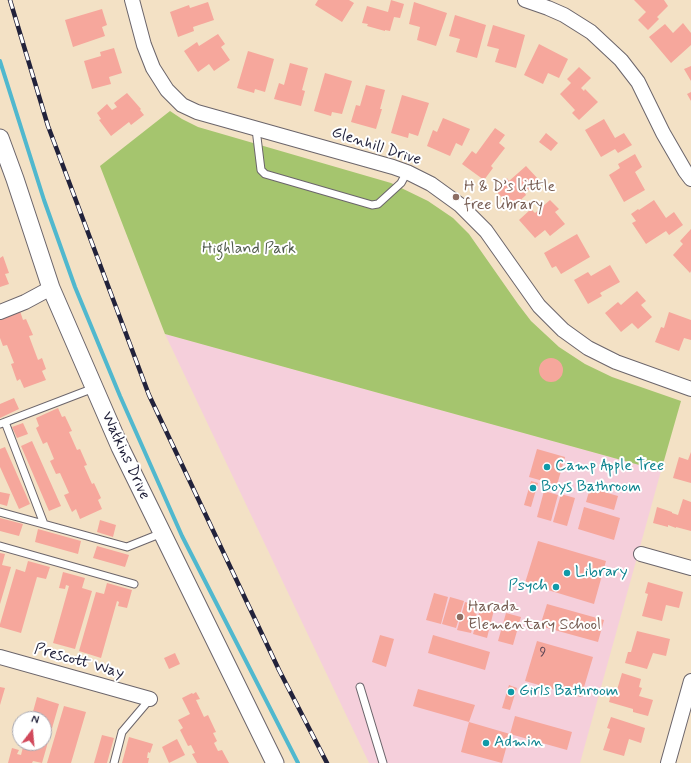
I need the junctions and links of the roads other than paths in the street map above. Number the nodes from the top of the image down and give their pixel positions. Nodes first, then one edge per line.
1 (132, 0) edge
2 (525, 0) edge
3 (256, 129) junction
4 (0, 138) edge
5 (406, 172) junction
6 (691, 179) edge
7 (51, 288) junction
8 (0, 312) edge
9 (94, 388) junction
10 (691, 389) edge
11 (3, 423) edge
12 (0, 512) edge
13 (44, 524) junction
14 (162, 533) junction
15 (0, 546) edge
16 (641, 554) dead end
17 (691, 568) edge
18 (134, 584) dead end
19 (0, 657) edge
20 (691, 681) edge
21 (360, 687) dead end
22 (150, 699) joint
23 (114, 763) edge
24 (275, 763) edge
25 (383, 763) edge
26 (668, 763) edge

1 - 3 street, Glenhill Drive
2 - 6 street
3 - 5 street, Glenhill Drive
3 - 5 lane
4 - 7 street, Watkins Drive
5 - 10 street, Glenhill Drive
7 - 8 street
7 - 9 street, Watkins Drive
9 - 11 lane
9 - 14 street, Watkins Drive
11 - 13 lane
12 - 13 lane
13 - 14 lane
14 - 24 street, Watkins Drive
15 - 18 lane
16 - 17 street
19 - 22 street, Prescott Way
20 - 26 street
21 - 25 lane
22 - 23 lane

